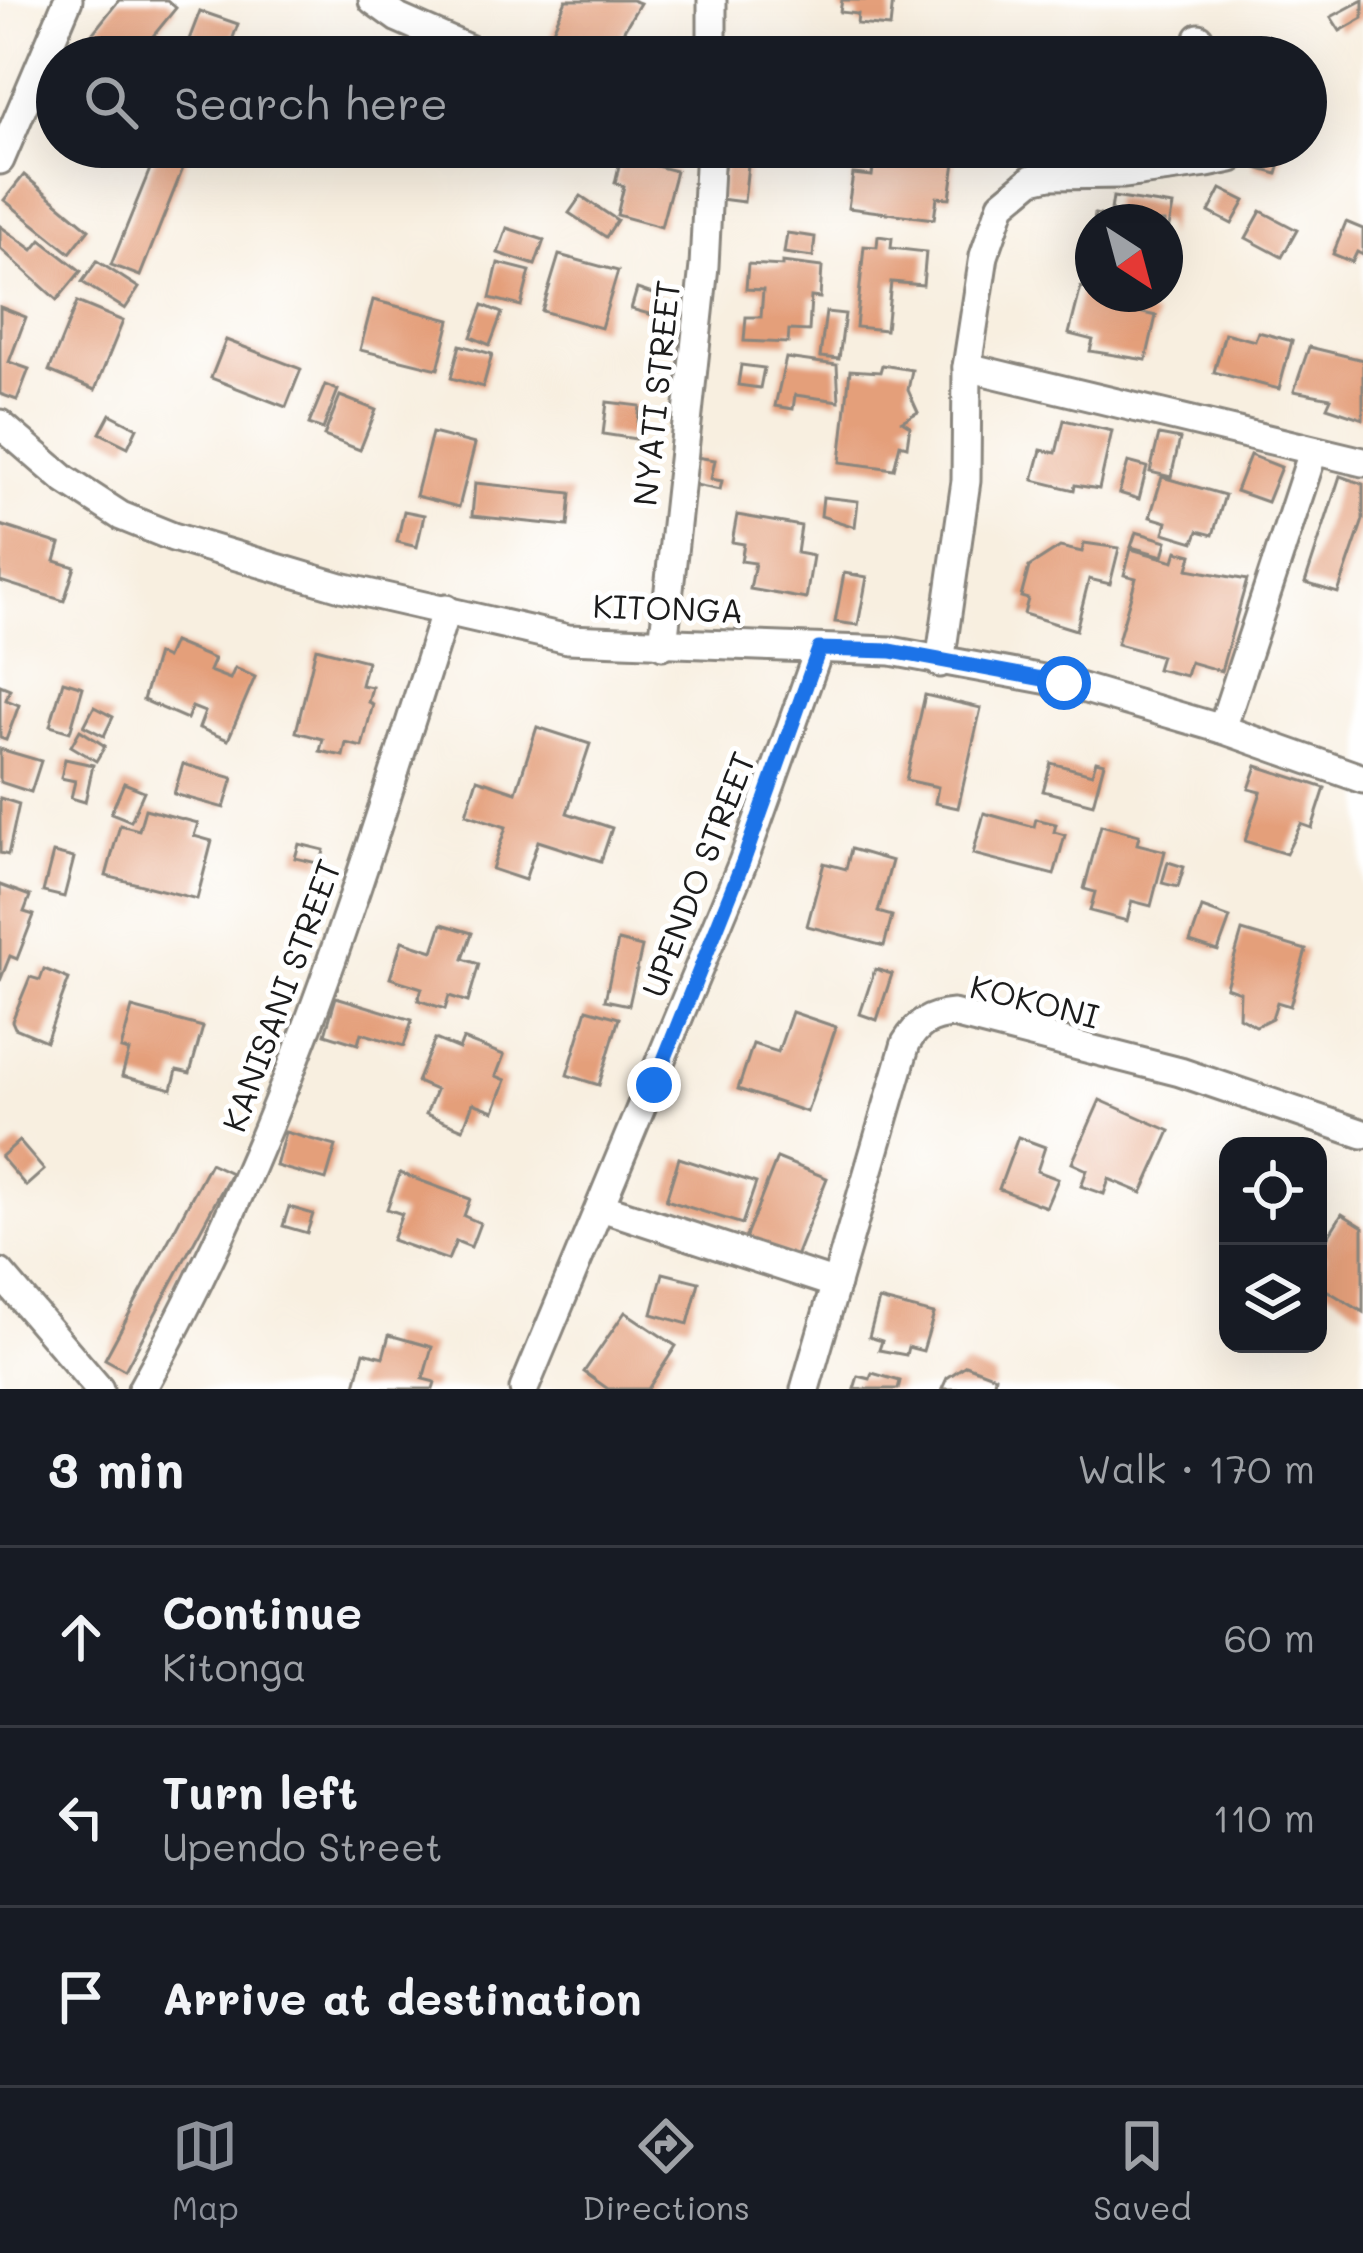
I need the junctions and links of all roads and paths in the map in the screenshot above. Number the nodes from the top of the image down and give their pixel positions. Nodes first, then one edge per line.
1 (68, 0) edge
2 (373, 0) edge
3 (712, 0) edge
4 (53, 36) edge
5 (439, 36) edge
6 (712, 36) edge
7 (36, 75) edge
8 (0, 160) edge
9 (709, 168) edge
10 (1169, 168) edge
11 (967, 367) junction
12 (0, 424) edge
13 (1312, 452) junction
14 (1363, 462) edge
15 (446, 609) junction
16 (663, 645) junction
17 (819, 649) junction
18 (940, 663) junction
19 (1222, 729) junction
20 (1363, 779) edge
21 (1363, 1134) edge
22 (604, 1208) junction
23 (0, 1273) edge
24 (836, 1284) junction
25 (99, 1389) edge
26 (142, 1389) edge
27 (524, 1389) edge
28 (805, 1389) edge

1 - 4 street
2 - 5 street
3 - 6 street
7 - 8 street
9 - 16 street, NYATI STREET
10 - 11 street
11 - 13 street
11 - 18 street
12 - 15 street, KITONGA
13 - 14 street
13 - 19 street
15 - 16 street, KITONGA
15 - 26 street, KANISANI STREET
16 - 17 street, KITONGA
17 - 18 street, KITONGA
17 - 22 street, UPENDO STREET
18 - 19 street, KITONGA
19 - 20 street, KITONGA
21 - 24 street, KOKONI
22 - 24 street
22 - 27 street, UPENDO STREET
23 - 25 street
24 - 28 street, KOKONI

